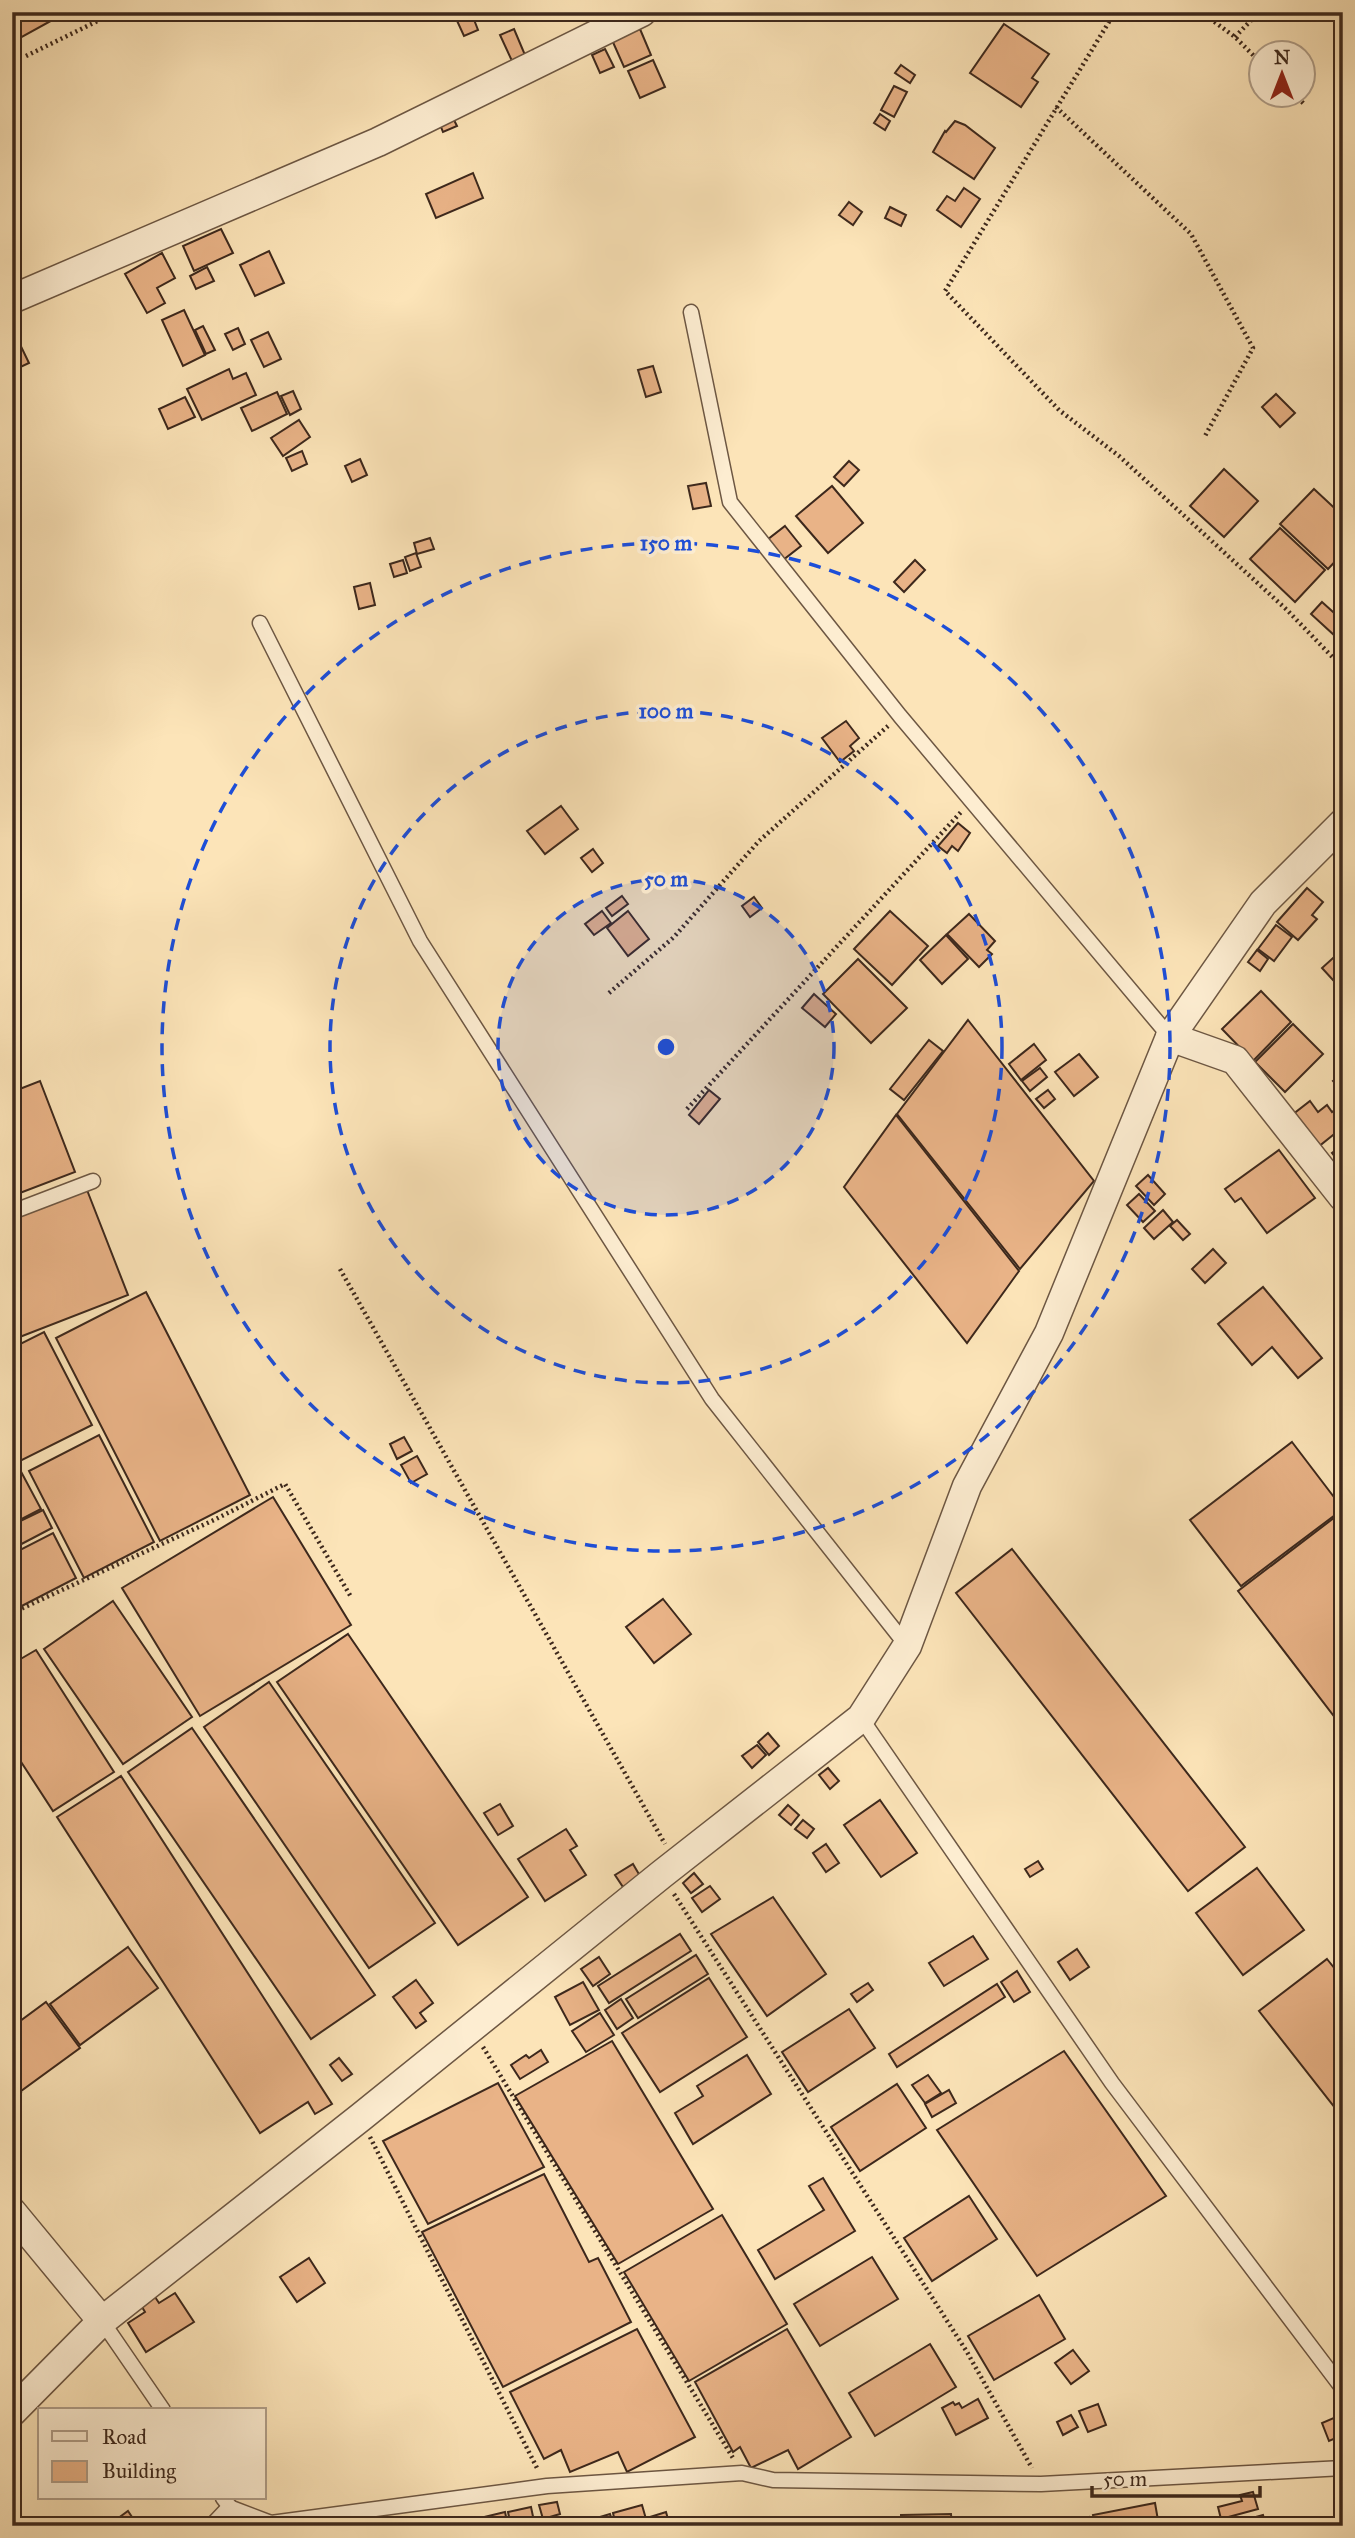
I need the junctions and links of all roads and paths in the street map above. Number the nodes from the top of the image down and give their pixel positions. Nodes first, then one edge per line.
1 (116, 12) edge
2 (642, 12) edge
3 (1115, 12) edge
4 (1201, 12) edge
5 (1259, 12) edge
6 (1235, 37) junction
7 (1246, 48) edge
8 (26, 56) dead end
9 (1056, 107) junction
10 (12, 299) edge
11 (691, 312) dead end
12 (1205, 436) dead end
13 (260, 623) dead end
14 (1343, 668) edge
15 (900, 716) junction
16 (971, 801) junction
17 (1343, 823) edge
18 (608, 993) dead end
19 (1170, 1037) junction
20 (687, 1109) dead end
21 (93, 1181) dead end
22 (1343, 1197) edge
23 (12, 1212) edge
24 (340, 1269) dead end
25 (351, 1597) dead end
26 (12, 1614) edge
27 (907, 1646) junction
28 (861, 1718) junction
29 (662, 1874) junction
30 (472, 2028) junction
31 (361, 2117) junction
32 (12, 2212) edge
33 (102, 2321) junction
34 (1343, 2389) edge
35 (162, 2408) edge
36 (12, 2412) edge
37 (1343, 2468) edge
38 (742, 2473) junction
39 (1041, 2483) junction
40 (547, 2486) junction
41 (226, 2502) edge
42 (211, 2526) edge
43 (246, 2526) edge

1 - 8 path
2 - 10 street
3 - 9 path
4 - 6 path
5 - 6 path
6 - 7 path
9 - 12 path
9 - 14 path
11 - 15 lane
13 - 27 lane
15 - 16 lane
15 - 18 path
16 - 19 lane
16 - 20 path
17 - 19 street
19 - 22 street
19 - 27 street
21 - 23 lane
24 - 29 path
25 - 26 path
27 - 28 street
28 - 29 street
28 - 34 lane
29 - 30 street
29 - 39 path
30 - 31 street
30 - 38 path
31 - 33 street
31 - 40 path
32 - 33 street
33 - 35 lane
33 - 36 street
37 - 39 lane
38 - 39 lane
38 - 40 lane
40 - 41 lane
41 - 42 lane
41 - 43 lane

